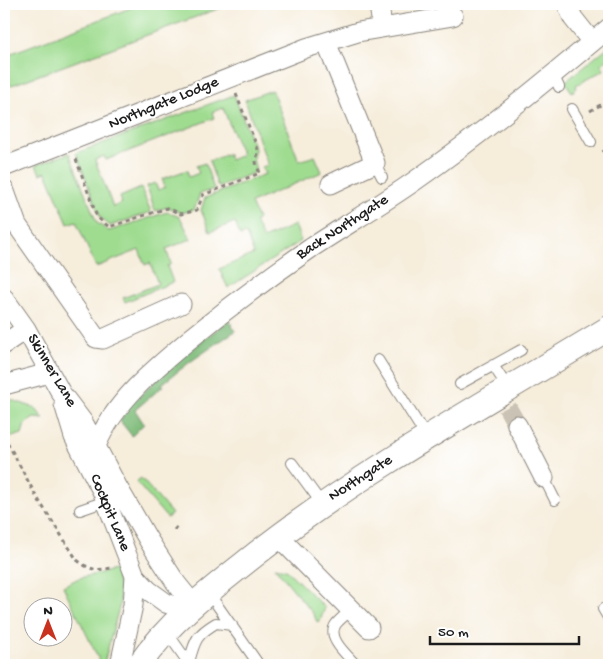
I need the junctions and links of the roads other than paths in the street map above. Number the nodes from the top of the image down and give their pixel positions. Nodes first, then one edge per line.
1 (379, 4) edge
2 (568, 4) edge
3 (453, 16) dead end
4 (382, 27) junction
5 (609, 28) edge
6 (326, 42) junction
7 (592, 42) junction
8 (572, 109) dead end
9 (591, 142) dead end
10 (4, 167) edge
11 (330, 184) dead end
12 (4, 189) edge
13 (4, 298) edge
14 (181, 304) dead end
15 (609, 328) edge
16 (26, 329) junction
17 (4, 344) edge
18 (521, 350) dead end
19 (378, 360) dead end
20 (493, 365) junction
21 (49, 373) junction
22 (460, 384) dead end
23 (4, 385) edge
24 (61, 393) junction
25 (505, 397) junction
26 (517, 425) tunnel mouth
27 (427, 438) junction
28 (96, 446) junction
29 (292, 463) dead end
30 (544, 478) joint
31 (113, 489) junction
32 (555, 500) dead end
33 (322, 504) junction
34 (80, 510) dead end
35 (278, 536) junction
36 (135, 576) junction
37 (196, 602) junction
38 (609, 606) edge
39 (351, 610) junction
40 (609, 619) edge
41 (232, 625) junction
42 (369, 628) dead end
43 (166, 631) junction
44 (189, 664) edge
45 (120, 665) edge
46 (139, 665) edge
47 (259, 665) edge
48 (356, 665) edge

1 - 4 street
2 - 7 street
3 - 4 street, Northgate Lodge
4 - 6 street, Northgate Lodge
5 - 7 street, Back Northgate
6 - 10 street, Northgate Lodge
6 - 11 street
7 - 28 street, Back Northgate
8 - 9 lane
12 - 14 street
13 - 16 street, Skinner Lane
15 - 25 street, Northgate
16 - 17 street
16 - 21 street, Skinner Lane
18 - 20 lane
19 - 27 lane
20 - 22 lane
20 - 25 lane
21 - 23 street
21 - 24 street, Skinner Lane
24 - 28 street, Skinner Lane
24 - 31 street, Cockpit Lane
25 - 27 street, Northgate
26 - 30 street
27 - 33 street, Northgate
28 - 31 street, Cockpit Lane
29 - 33 lane
30 - 32 lane
31 - 34 lane
31 - 36 street, Cockpit Lane
31 - 37 street, Cockpit Lane
33 - 35 street, Northgate
35 - 37 street, Northgate
35 - 39 street
36 - 37 street, Cockpit Lane
36 - 45 street
37 - 41 lane
37 - 43 street, Northgate
38 - 40 lane
39 - 42 street
39 - 48 lane
41 - 44 lane
41 - 47 lane
43 - 44 lane
43 - 46 street, Northgate

